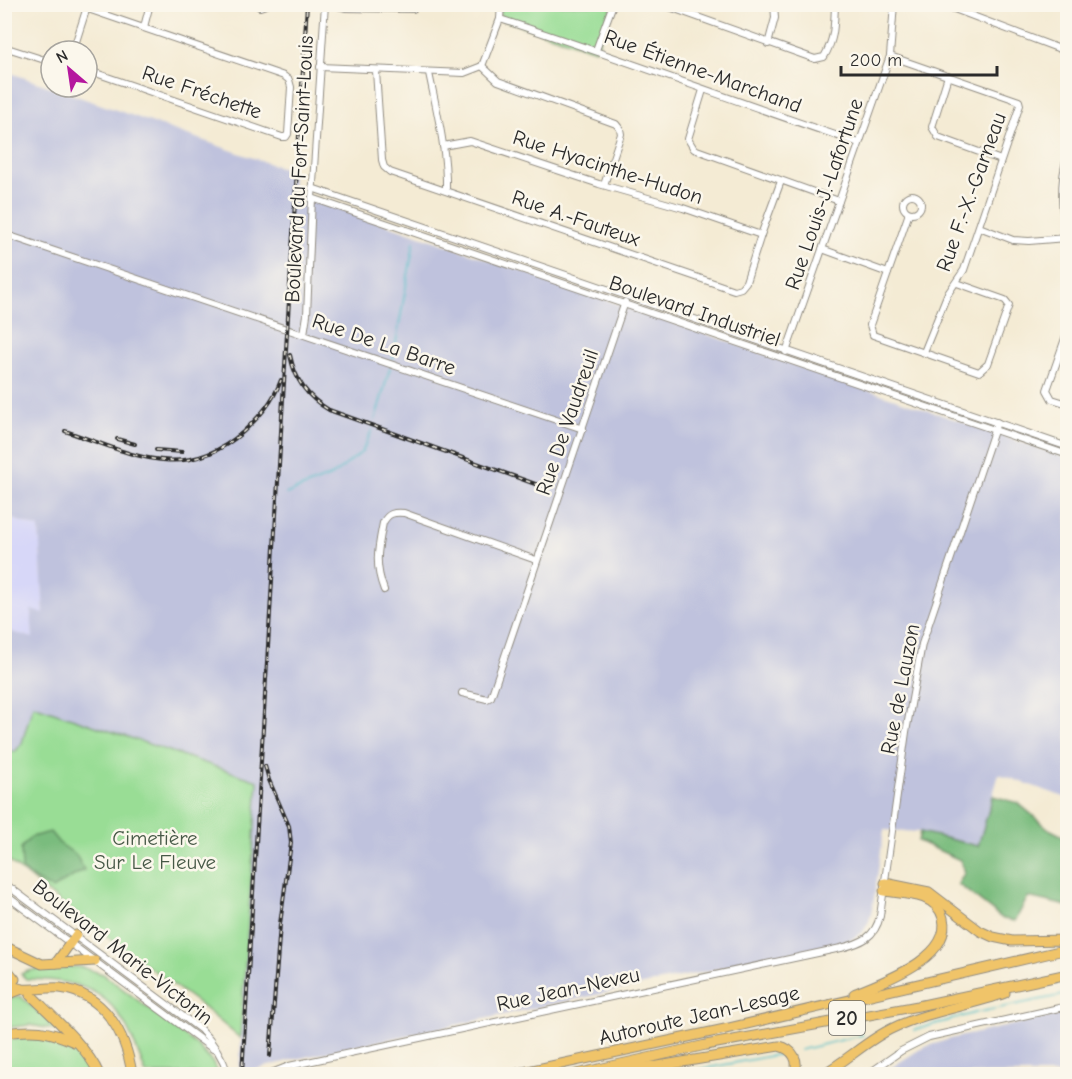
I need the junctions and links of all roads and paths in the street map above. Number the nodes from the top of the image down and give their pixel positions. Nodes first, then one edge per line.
1 (150, 4) edge
2 (255, 4) edge
3 (268, 4) edge
4 (325, 4) edge
5 (330, 4) edge
6 (420, 4) edge
7 (501, 4) edge
8 (613, 4) edge
9 (661, 4) edge
10 (774, 4) edge
11 (835, 4) edge
12 (894, 4) edge
13 (932, 4) edge
14 (949, 6) edge
15 (88, 7) edge
16 (500, 19) junction
17 (144, 27) junction
18 (77, 39) edge
19 (768, 44) junction
20 (4, 47) edge
21 (596, 50) junction
22 (1068, 52) edge
23 (890, 56) junction
24 (39, 58) edge
25 (482, 66) junction
26 (320, 68) junction
27 (376, 71) junction
28 (429, 73) junction
29 (99, 74) edge
30 (948, 76) junction
31 (704, 90) junction
32 (859, 143) junction
33 (443, 146) junction
34 (1068, 155) edge
35 (1001, 160) junction
36 (781, 181) junction
37 (604, 185) junction
38 (312, 188) junction
39 (446, 190) junction
40 (312, 198) junction
41 (839, 201) junction
42 (909, 213) dead end
43 (412, 222) junction
44 (980, 228) junction
45 (434, 229) junction
46 (410, 231) junction
47 (4, 234) edge
48 (761, 235) junction
49 (430, 238) junction
50 (1066, 238) junction
51 (479, 245) junction
52 (822, 249) junction
53 (476, 254) junction
54 (1068, 255) edge
55 (527, 261) junction
56 (524, 270) junction
57 (559, 272) junction
58 (888, 273) junction
59 (580, 279) junction
60 (556, 281) junction
61 (957, 283) junction
62 (576, 288) junction
63 (628, 296) junction
64 (625, 304) junction
65 (1068, 330) edge
66 (304, 334) junction
67 (749, 337) junction
68 (1066, 344) edge
69 (746, 345) junction
70 (787, 350) junction
71 (924, 352) junction
72 (784, 358) junction
73 (1068, 404) edge
74 (961, 410) junction
75 (959, 418) junction
76 (997, 422) junction
77 (583, 429) junction
78 (994, 430) junction
79 (1053, 441) junction
80 (1068, 447) edge
81 (1049, 448) junction
82 (1068, 455) edge
83 (536, 560) junction
84 (384, 590) dead end
85 (462, 693) dead end
86 (4, 883) edge
87 (884, 887) junction
88 (4, 894) edge
89 (873, 934) joint
90 (73, 939) junction
91 (1068, 940) edge
92 (4, 946) edge
93 (1068, 949) edge
94 (95, 961) junction
95 (56, 963) junction
96 (1068, 975) edge
97 (1039, 981) junction
98 (4, 986) edge
99 (22, 989) junction
100 (32, 995) dead end
101 (4, 996) edge
102 (828, 1005) junction
103 (1068, 1006) edge
104 (4, 1034) edge
105 (76, 1044) junction
106 (216, 1051) junction
107 (591, 1071) junction
108 (99, 1074) edge
109 (134, 1074) edge
110 (228, 1074) edge
111 (269, 1074) edge
112 (514, 1074) edge
113 (576, 1074) edge
114 (794, 1074) edge
115 (823, 1074) edge
116 (868, 1074) edge

1 - 17 street
2 - 3 street
4 - 26 street, Boulevard du Fort-Saint-Louis
5 - 6 street
7 - 16 street
8 - 21 street
9 - 19 street
10 - 19 street
11 - 19 street
12 - 23 street, Rue Louis-J.-Lafortune
13 - 14 street
14 - 22 street
15 - 17 street
15 - 18 street
16 - 21 street, Rue Étienne-Marchand
16 - 25 street
17 - 29 street, Rue Fréchette
20 - 24 street
21 - 31 street, Rue Étienne-Marchand
23 - 30 street, Rue F.-X.-Garneau
23 - 32 street, Rue Louis-J.-Lafortune
25 - 28 street
25 - 37 street
26 - 27 street
26 - 38 street, Boulevard du Fort-Saint-Louis
27 - 28 street
27 - 39 street, Rue A.-Fauteux
28 - 33 street
30 - 35 street
30 - 35 street, Rue F.-X.-Garneau
31 - 32 street, Rue Étienne-Marchand
31 - 36 street
32 - 41 street, Rue Louis-J.-Lafortune
33 - 37 street, Rue Hyacinthe-Hudon
33 - 39 street
34 - 50 street
35 - 44 street, Rue F.-X.-Garneau
36 - 41 street
36 - 48 street, Rue A.-Fauteux
37 - 48 street, Rue Hyacinthe-Hudon
38 - 40 street, Boulevard du Fort-Saint-Louis
38 - 43 street, Boulevard Industriel
39 - 48 street, Rue A.-Fauteux
40 - 46 street, Boulevard Industriel
40 - 66 street, Boulevard du Fort-Saint-Louis
41 - 52 street, Rue Louis-J.-Lafortune
42 - 58 street
43 - 45 street, Boulevard Industriel
43 - 46 street
44 - 50 street
44 - 61 street, Rue F.-X.-Garneau
45 - 49 street
45 - 51 street, Boulevard Industriel
46 - 49 street, Boulevard Industriel
47 - 66 street, Rue De La Barre
49 - 53 street, Boulevard Industriel
50 - 54 street
51 - 53 street
51 - 55 street, Boulevard Industriel
52 - 58 street
52 - 70 street, Rue Louis-J.-Lafortune
53 - 56 street, Boulevard Industriel
55 - 56 street
55 - 57 street, Boulevard Industriel
56 - 60 street, Boulevard Industriel
57 - 59 street, Boulevard Industriel
57 - 60 street
58 - 71 street
59 - 62 street
59 - 63 street, Boulevard Industriel
60 - 62 street, Boulevard Industriel
61 - 71 street, Rue F.-X.-Garneau
61 - 71 street
62 - 64 street, Boulevard Industriel
63 - 64 street, Rue De Vaudreuil
63 - 67 street, Boulevard Industriel
64 - 69 street, Boulevard Industriel
64 - 77 street, Rue De Vaudreuil
65 - 68 street
66 - 77 street, Rue De La Barre
67 - 69 street
67 - 70 street, Boulevard Industriel
68 - 73 street
69 - 72 street, Boulevard Industriel
70 - 72 street, Rue Louis-J.-Lafortune
70 - 74 street, Boulevard Industriel
72 - 75 street, Boulevard Industriel
74 - 75 street
74 - 76 street, Boulevard Industriel
75 - 78 street, Boulevard Industriel
76 - 78 street, Rue de Lauzon
76 - 79 street, Boulevard Industriel
77 - 83 street, Rue De Vaudreuil
78 - 81 street, Boulevard Industriel
78 - 87 street, Rue de Lauzon
79 - 80 street, Boulevard Industriel
79 - 81 street
81 - 82 street, Boulevard Industriel
83 - 84 street
83 - 85 street, Rue De Vaudreuil
86 - 90 street, Boulevard Marie-Victorin
87 - 89 street, Rue de Lauzon
87 - 91 highway
87 - 102 highway
88 - 90 street, Boulevard Marie-Victorin
89 - 111 street, Rue Jean-Neveu
90 - 94 street, Boulevard Marie-Victorin
90 - 95 highway
90 - 106 street, Boulevard Marie-Victorin
92 - 95 highway
93 - 102 highway, Autoroute Jean-Lesage / 20
94 - 95 highway
94 - 106 street, Boulevard Marie-Victorin
96 - 97 highway, Autoroute Jean-Lesage / 20
97 - 107 highway, Autoroute Jean-Lesage / 20
97 - 115 highway
98 - 99 highway
99 - 101 highway
99 - 109 highway
100 - 105 highway
102 - 112 highway, Autoroute Jean-Lesage / 20
103 - 116 street
104 - 105 highway
105 - 108 highway
106 - 110 street, Boulevard Marie-Victorin
107 - 113 highway, Autoroute Jean-Lesage / 20
107 - 114 highway

